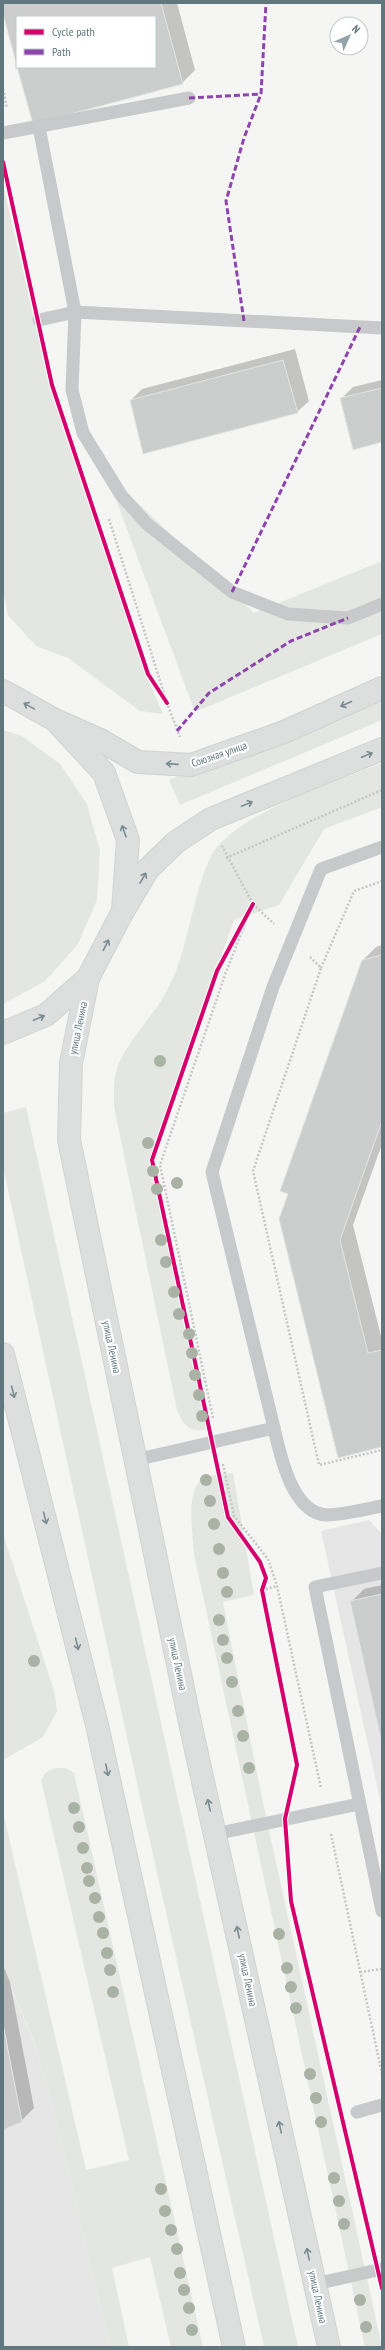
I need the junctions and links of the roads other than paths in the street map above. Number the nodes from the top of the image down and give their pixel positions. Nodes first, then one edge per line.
1 (189, 98) dead end
2 (39, 127) junction
3 (3, 133) edge
4 (75, 312) junction
5 (39, 320) dead end
6 (382, 328) edge
7 (382, 604) edge
8 (382, 688) edge
9 (3, 691) edge
10 (55, 720) junction
11 (382, 749) edge
12 (382, 847) edge
13 (123, 912) junction
14 (88, 978) junction
15 (3, 1033) edge
16 (3, 1354) edge
17 (274, 1428) junction
18 (135, 1460) junction
19 (382, 1506) edge
20 (382, 1573) edge
21 (360, 1804) junction
22 (215, 1834) junction
23 (382, 1911) edge
24 (382, 2105) edge
25 (357, 2112) dead end
26 (382, 2269) edge
27 (315, 2284) junction
28 (234, 2347) edge
29 (328, 2347) edge

1 - 2 lane
2 - 3 lane
2 - 4 lane
4 - 5 lane
4 - 6 lane
4 - 7 lane
8 -> 10 main road, Союзная улица
10 -> 9 main road
13 -> 10 main road
13 -> 11 main road
12 - 17 lane
14 -> 13 main road
15 -> 14 main road
14 - 18 main road, улица Ленина
16 -> 28 main road
17 - 18 lane
17 - 19 lane
22 -> 18 main road, улица Ленина
20 - 21 lane
21 - 22 lane
21 - 23 lane
27 -> 22 main road, улица Ленина
24 - 25 lane
26 - 27 lane
27 - 29 main road, улица Ленина

